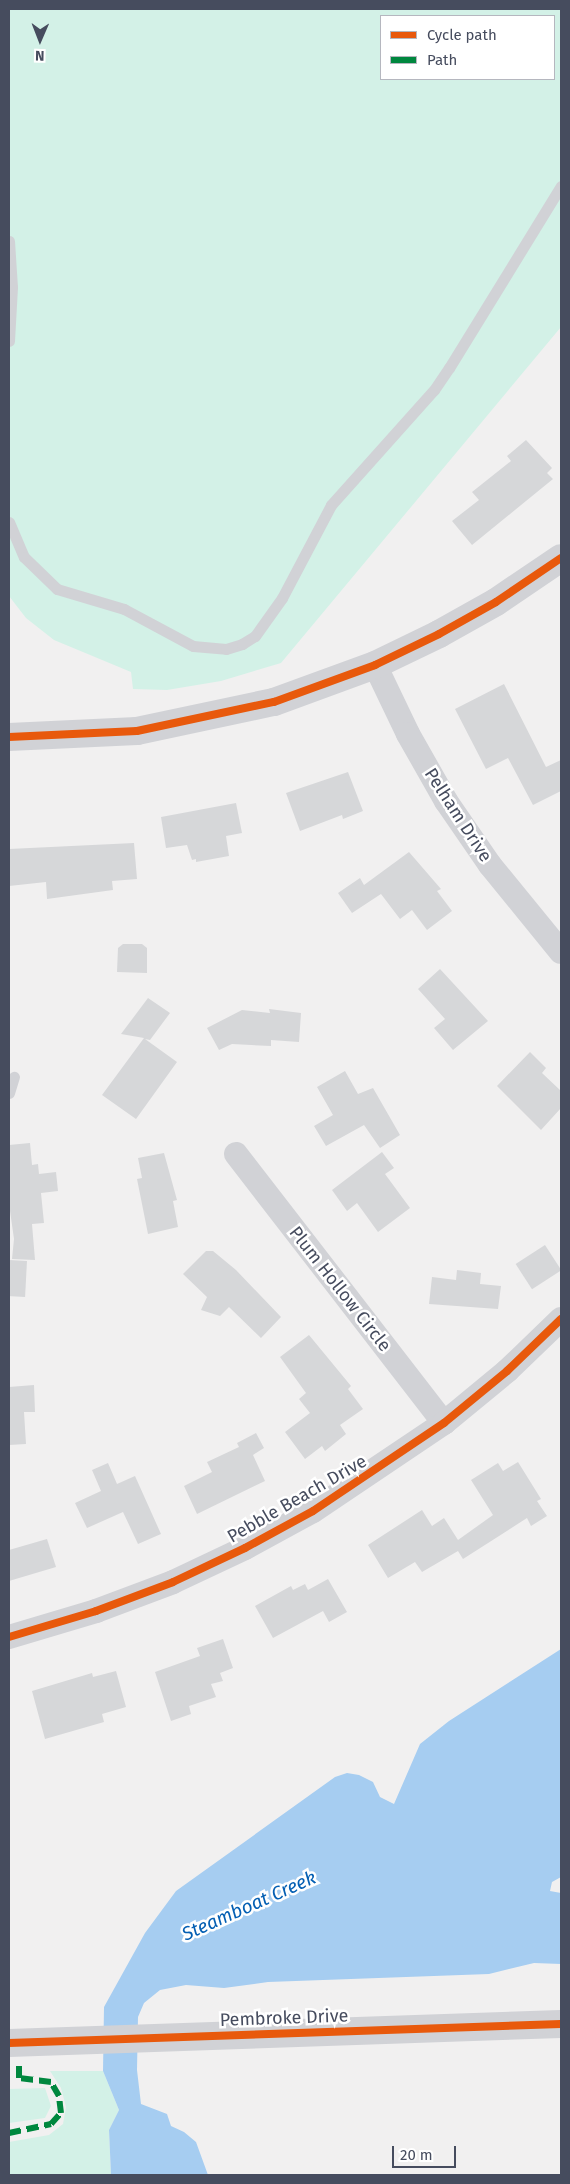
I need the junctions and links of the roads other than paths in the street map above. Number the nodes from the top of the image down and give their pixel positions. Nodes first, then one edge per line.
1 (561, 186) edge
2 (9, 241) edge
3 (9, 341) edge
4 (9, 522) edge
5 (561, 558) edge
6 (375, 665) junction
7 (9, 737) edge
8 (561, 952) edge
9 (14, 1077) dead end
10 (9, 1093) edge
11 (236, 1154) dead end
12 (561, 1319) edge
13 (444, 1423) junction
14 (9, 1637) edge
15 (561, 2024) edge
16 (9, 2043) edge

1 - 4 lane
2 - 3 lane
5 - 6 street
6 - 7 street
6 - 8 street, Pelham Drive
9 - 10 lane
11 - 13 street, Plum Hollow Circle
12 - 13 street, Pebble Beach Drive
13 - 14 street, Pebble Beach Drive
15 - 16 street, Pembroke Drive

